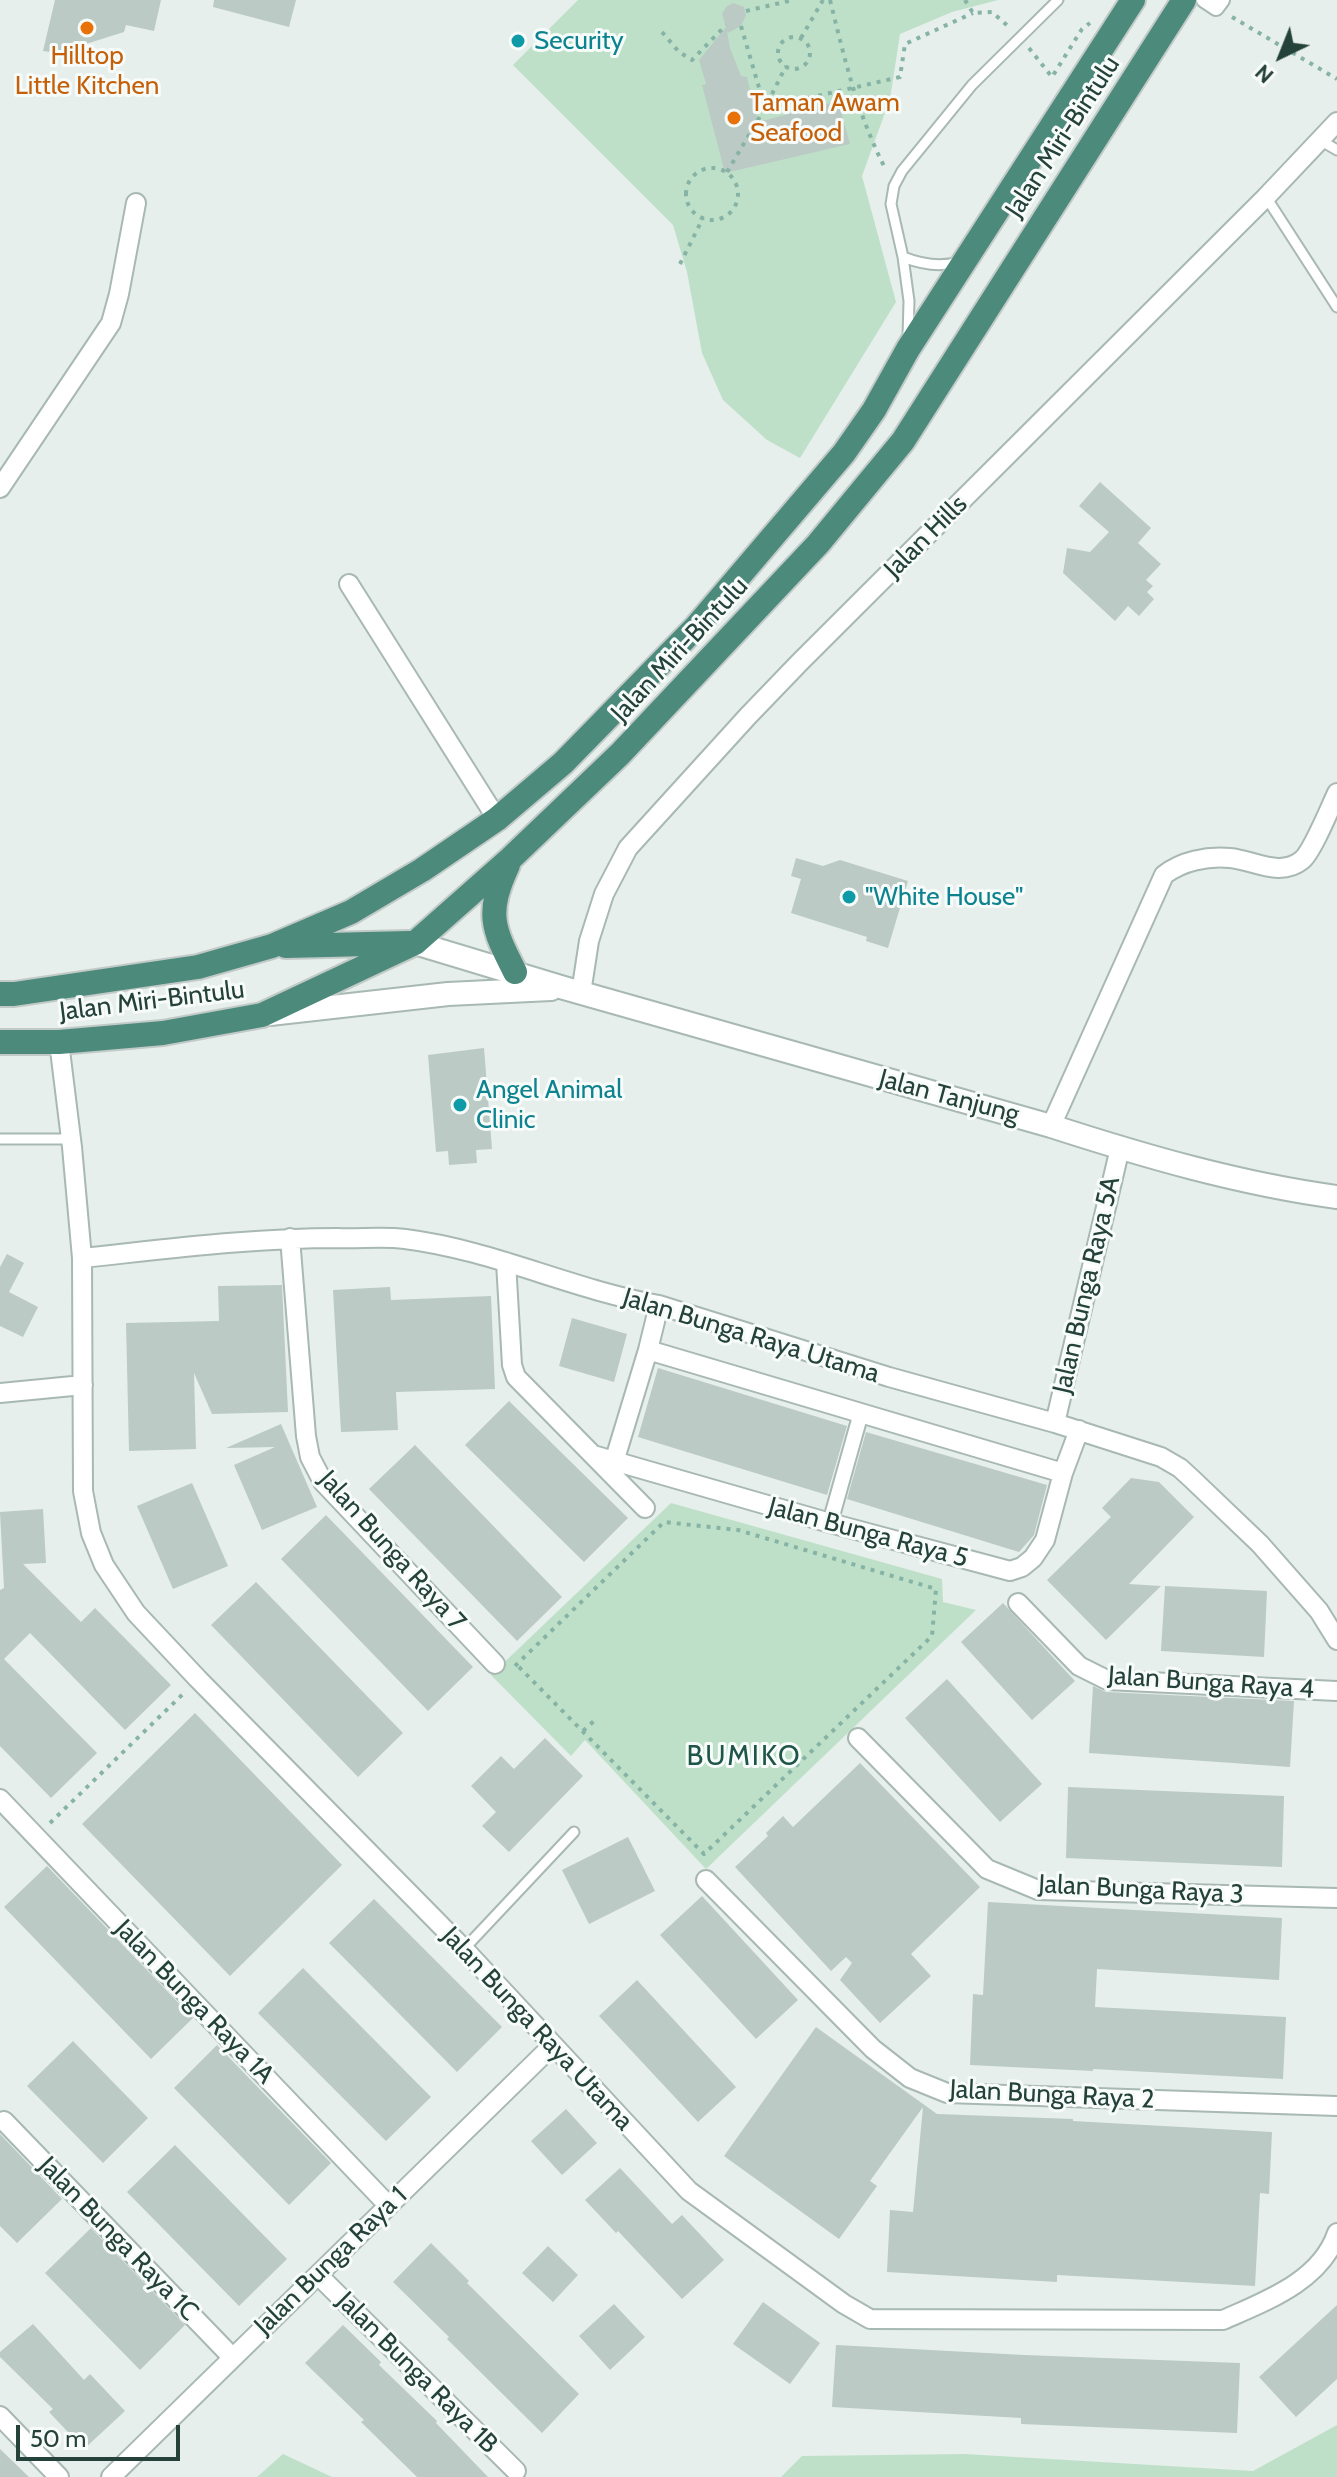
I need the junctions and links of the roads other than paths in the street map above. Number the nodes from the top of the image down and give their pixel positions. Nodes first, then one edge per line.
1 (1058, 0) edge
2 (1133, 0) edge
3 (1184, 0) edge
4 (1337, 122) edge
5 (1320, 140) junction
6 (1337, 150) edge
7 (1266, 197) junction
8 (136, 203) dead end
9 (903, 257) junction
10 (965, 260) junction
11 (1337, 307) edge
12 (908, 349) junction
13 (0, 488) edge
14 (349, 584) dead end
15 (1337, 793) edge
16 (497, 819) junction
17 (510, 859) junction
18 (415, 943) junction
19 (272, 946) junction
20 (515, 972) junction
21 (572, 991) junction
22 (0, 994) edge
23 (262, 1015) junction
24 (0, 1042) edge
25 (59, 1042) junction
26 (1051, 1126) junction
27 (0, 1139) edge
28 (72, 1139) junction
29 (1120, 1148) junction
30 (1337, 1197) edge
31 (290, 1238) junction
32 (82, 1258) junction
33 (506, 1262) junction
34 (659, 1305) junction
35 (648, 1350) junction
36 (83, 1385) junction
37 (0, 1393) edge
38 (861, 1413) junction
39 (1055, 1423) junction
40 (1079, 1430) junction
41 (593, 1455) junction
42 (614, 1462) junction
43 (1063, 1473) junction
44 (645, 1508) dead end
45 (830, 1523) junction
46 (1018, 1603) dead end
47 (1337, 1640) edge
48 (495, 1664) road end
49 (1337, 1691) edge
50 (858, 1738) dead end
51 (0, 1799) edge
52 (574, 1832) dead end
53 (706, 1880) dead end
54 (1337, 1898) edge
55 (464, 1949) junction
56 (552, 2046) junction
57 (1337, 2106) edge
58 (4, 2121) dead end
59 (388, 2205) junction
60 (1335, 2243) edge
61 (318, 2275) junction
62 (232, 2357) junction
63 (0, 2416) edge
64 (516, 2471) dead end
65 (59, 2477) edge
66 (111, 2477) edge

1 - 9 lane
2 - 10 highway, Jalan Miri-Bintulu
3 - 17 highway, Jalan Miri-Bintulu
4 - 5 street, Jalan Hills
5 - 6 lane
5 - 7 street, Jalan Hills
7 - 11 lane
7 - 21 street, Jalan Hills
8 - 13 street
9 - 10 lane
9 - 12 lane
10 - 12 highway, Jalan Miri-Bintulu
12 - 16 highway, Jalan Miri-Bintulu
14 - 16 street
15 - 26 street
16 - 19 highway, Jalan Miri-Bintulu
17 - 18 highway, Jalan Miri-Bintulu
17 - 20 highway
18 - 19 highway
18 - 20 street, Jalan Tanjung
18 - 23 highway, Jalan Miri-Bintulu
19 - 22 highway, Jalan Miri-Bintulu
20 - 21 street, Jalan Tanjung
21 - 23 street, Jalan Tanjung
21 - 26 street, Jalan Tanjung
23 - 25 highway, Jalan Miri-Bintulu
24 - 25 highway, Jalan Miri-Bintulu
25 - 28 street, Jalan Bunga Raya Utama
26 - 29 street, Jalan Tanjung
27 - 28 lane
28 - 32 street, Jalan Bunga Raya Utama
29 - 30 street, Jalan Tanjung
29 - 39 street, Jalan Bunga Raya 5A
31 - 32 street, Jalan Bunga Raya Utama
31 - 33 street, Jalan Bunga Raya Utama
31 - 48 street, Jalan Bunga Raya 7
32 - 36 street, Jalan Bunga Raya Utama
33 - 34 street, Jalan Bunga Raya Utama
33 - 41 street
34 - 35 street
34 - 39 street, Jalan Bunga Raya Utama
35 - 38 street
35 - 42 street
36 - 37 street
36 - 55 street, Jalan Bunga Raya Utama
38 - 43 street
38 - 45 street
39 - 40 street, Jalan Bunga Raya Utama
40 - 43 street, Jalan Bunga Raya 5
40 - 47 street, Jalan Bunga Raya Utama
41 - 42 street, Jalan Bunga Raya 5
41 - 44 street
42 - 45 street, Jalan Bunga Raya 5
43 - 45 street, Jalan Bunga Raya 5
46 - 49 street, Jalan Bunga Raya 4
50 - 54 street, Jalan Bunga Raya 3
51 - 59 street, Jalan Bunga Raya 1A
52 - 55 lane
53 - 57 street, Jalan Bunga Raya 2
55 - 56 street, Jalan Bunga Raya Utama
56 - 59 street, Jalan Bunga Raya 1
56 - 60 street, Jalan Bunga Raya Utama
58 - 62 street, Jalan Bunga Raya 1C
59 - 61 street, Jalan Bunga Raya 1
61 - 62 street, Jalan Bunga Raya 1
61 - 64 street, Jalan Bunga Raya 1B
62 - 66 street, Jalan Bunga Raya 1
63 - 65 street

